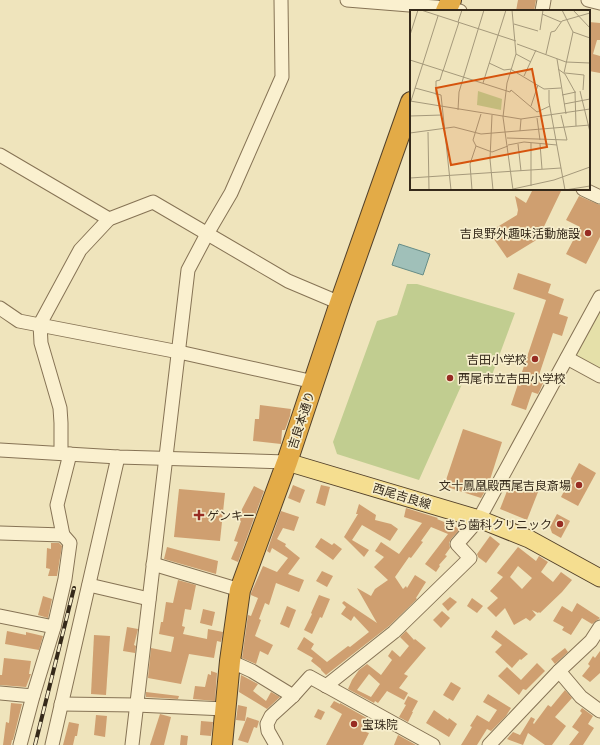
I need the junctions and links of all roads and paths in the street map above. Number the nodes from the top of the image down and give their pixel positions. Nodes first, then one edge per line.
1 (281, 0) edge
2 (347, 0) edge
3 (544, 0) edge
4 (588, 0) edge
5 (388, 2) edge
6 (600, 3) edge
7 (451, 8) edge
8 (542, 10) edge
9 (410, 108) edge
10 (406, 132) edge
11 (0, 155) edge
12 (585, 190) edge
13 (600, 197) edge
14 (110, 219) junction
15 (207, 234) junction
16 (600, 297) edge
17 (340, 303) junction
18 (0, 308) edge
19 (40, 324) junction
20 (179, 352) junction
21 (567, 358) junction
22 (600, 376) edge
23 (314, 382) junction
24 (0, 450) edge
25 (66, 453) junction
26 (118, 458) junction
27 (166, 459) junction
28 (287, 462) junction
29 (479, 519) junction
30 (0, 533) edge
31 (63, 535) junction
32 (153, 564) junction
33 (600, 578) edge
34 (89, 585) junction
35 (240, 590) junction
36 (149, 599) junction
37 (0, 616) edge
38 (54, 627) junction
39 (600, 627) edge
40 (230, 661) junction
41 (559, 671) junction
42 (326, 686) junction
43 (0, 693) edge
44 (33, 696) junction
45 (293, 696) junction
46 (61, 704) junction
47 (136, 705) junction
48 (225, 709) junction
49 (600, 710) edge
50 (20, 745) edge
51 (52, 745) edge
52 (132, 745) edge
53 (222, 745) edge
54 (276, 745) edge
55 (433, 745) edge
56 (489, 745) edge

1 - 15 street
2 - 5 street
3 - 8 street
4 - 6 street
5 - 7 street
9 - 10 highway, 吉良本通り
10 - 17 highway, 吉良本通り
11 - 14 street
12 - 13 street
14 - 15 street
14 - 19 street
15 - 17 street
15 - 20 street
16 - 21 street
17 - 23 highway, 吉良本通り
18 - 19 street
19 - 20 street
19 - 25 street
20 - 23 street
20 - 27 street
21 - 22 street
21 - 29 street
23 - 28 highway, 吉良本通り
24 - 25 street
25 - 26 street
25 - 31 street
26 - 27 street
26 - 34 street
27 - 28 street
27 - 32 street
28 - 29 main road, 西尾吉良線
28 - 35 highway, 吉良本通り
29 - 33 main road, 西尾吉良線
29 - 42 street
30 - 31 street
31 - 38 street
32 - 35 street
32 - 36 street
34 - 36 street
34 - 46 street
35 - 40 highway, 吉良本通り
36 - 47 street
37 - 38 street
38 - 44 street
39 - 41 street
40 - 45 street
40 - 48 highway, 吉良本通り
41 - 49 street
41 - 56 street
42 - 45 street
42 - 55 street
43 - 44 street
44 - 50 street
45 - 54 street
46 - 47 street
46 - 51 street
47 - 48 street
47 - 52 street
48 - 53 highway, 吉良本通り

